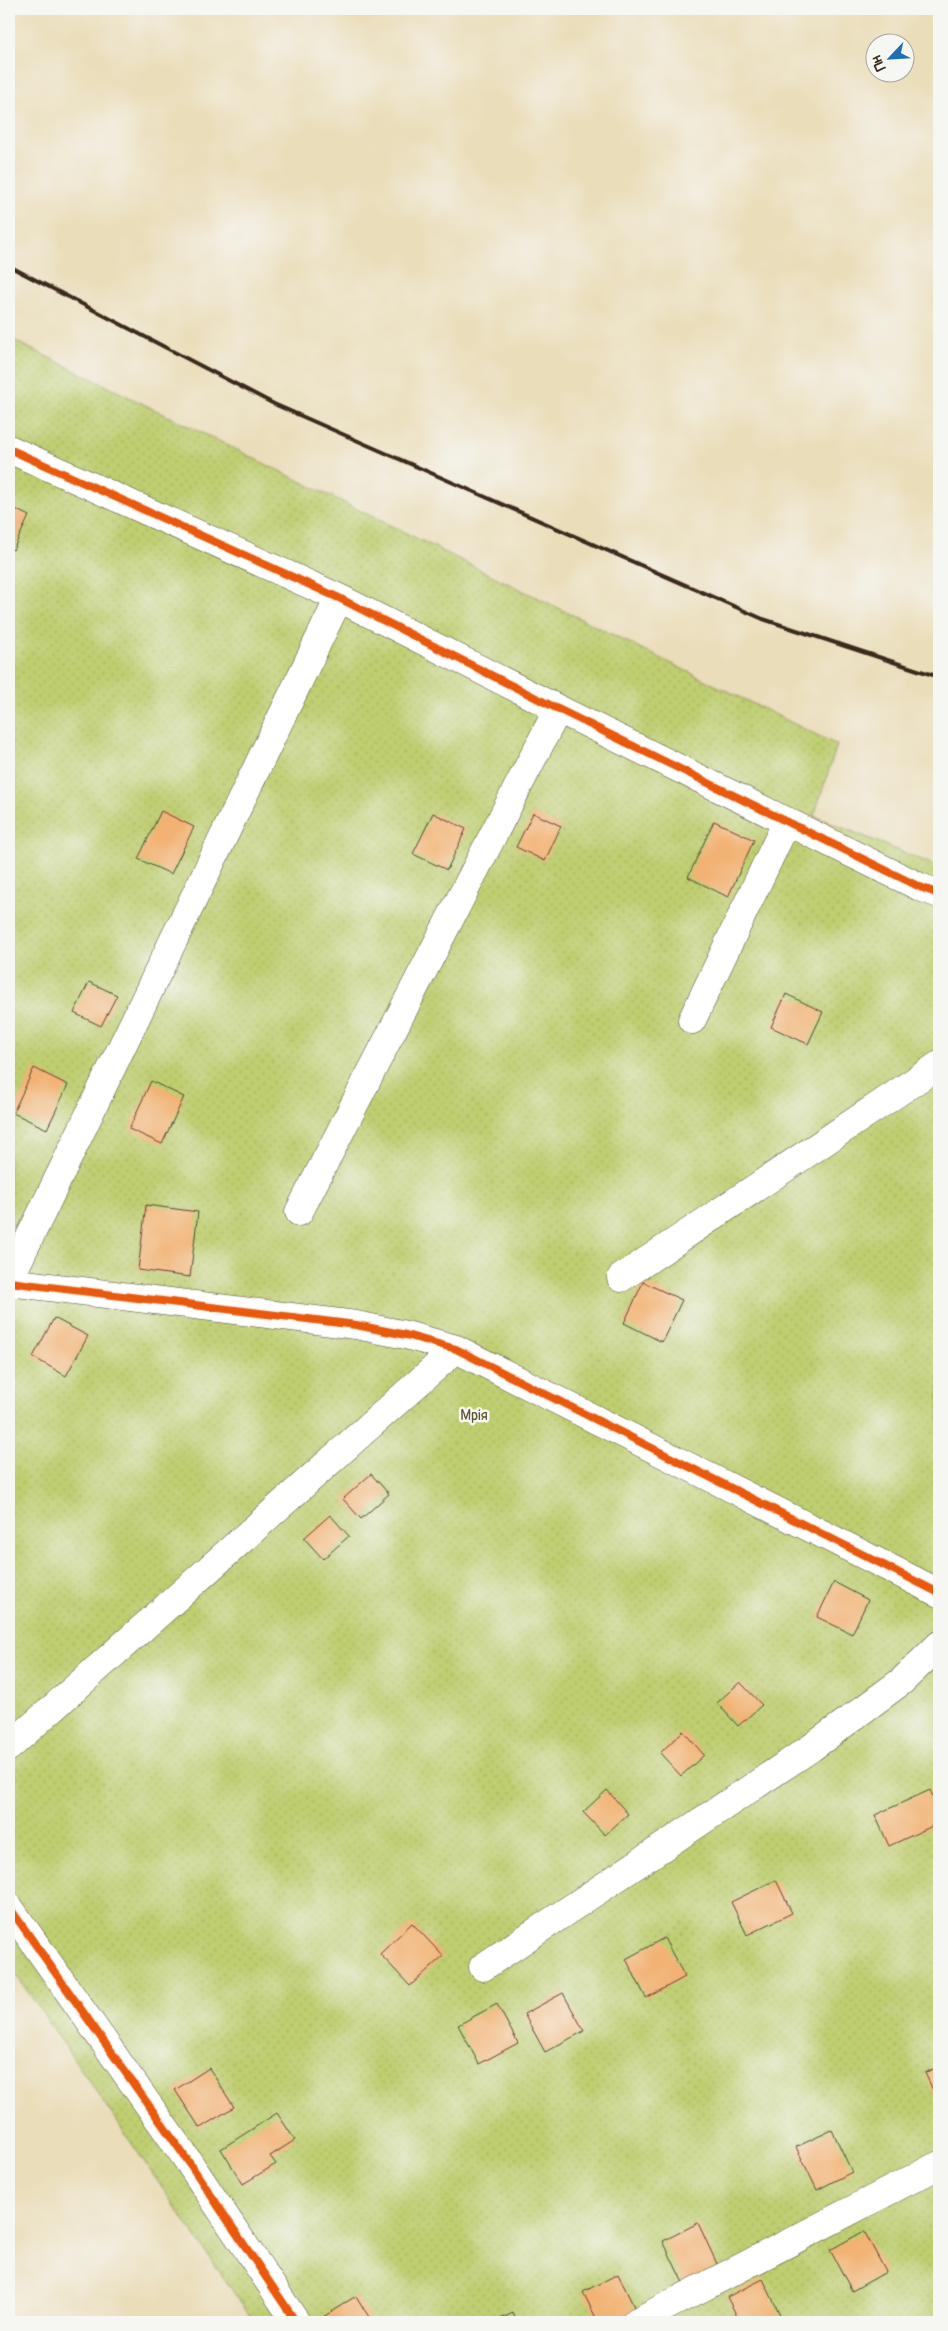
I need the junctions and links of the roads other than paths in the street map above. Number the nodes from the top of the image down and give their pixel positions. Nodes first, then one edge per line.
1 (9, 449) edge
2 (339, 598) junction
3 (558, 709) junction
4 (787, 821) junction
5 (939, 894) edge
6 (692, 1020) dead end
7 (939, 1065) edge
8 (299, 1212) dead end
9 (621, 1278) dead end
10 (9, 1281) edge
11 (456, 1349) junction
12 (939, 1593) edge
13 (939, 1644) edge
14 (9, 1748) edge
15 (9, 1907) edge
16 (483, 1967) dead end
17 (939, 2165) edge
18 (296, 2322) edge
19 (636, 2322) edge

1 - 2 street
2 - 3 street
2 - 10 street
3 - 4 street
3 - 8 street
4 - 5 street
4 - 6 street
7 - 9 street
10 - 11 street
11 - 12 street
11 - 14 street
13 - 16 street
15 - 18 street
17 - 19 street

